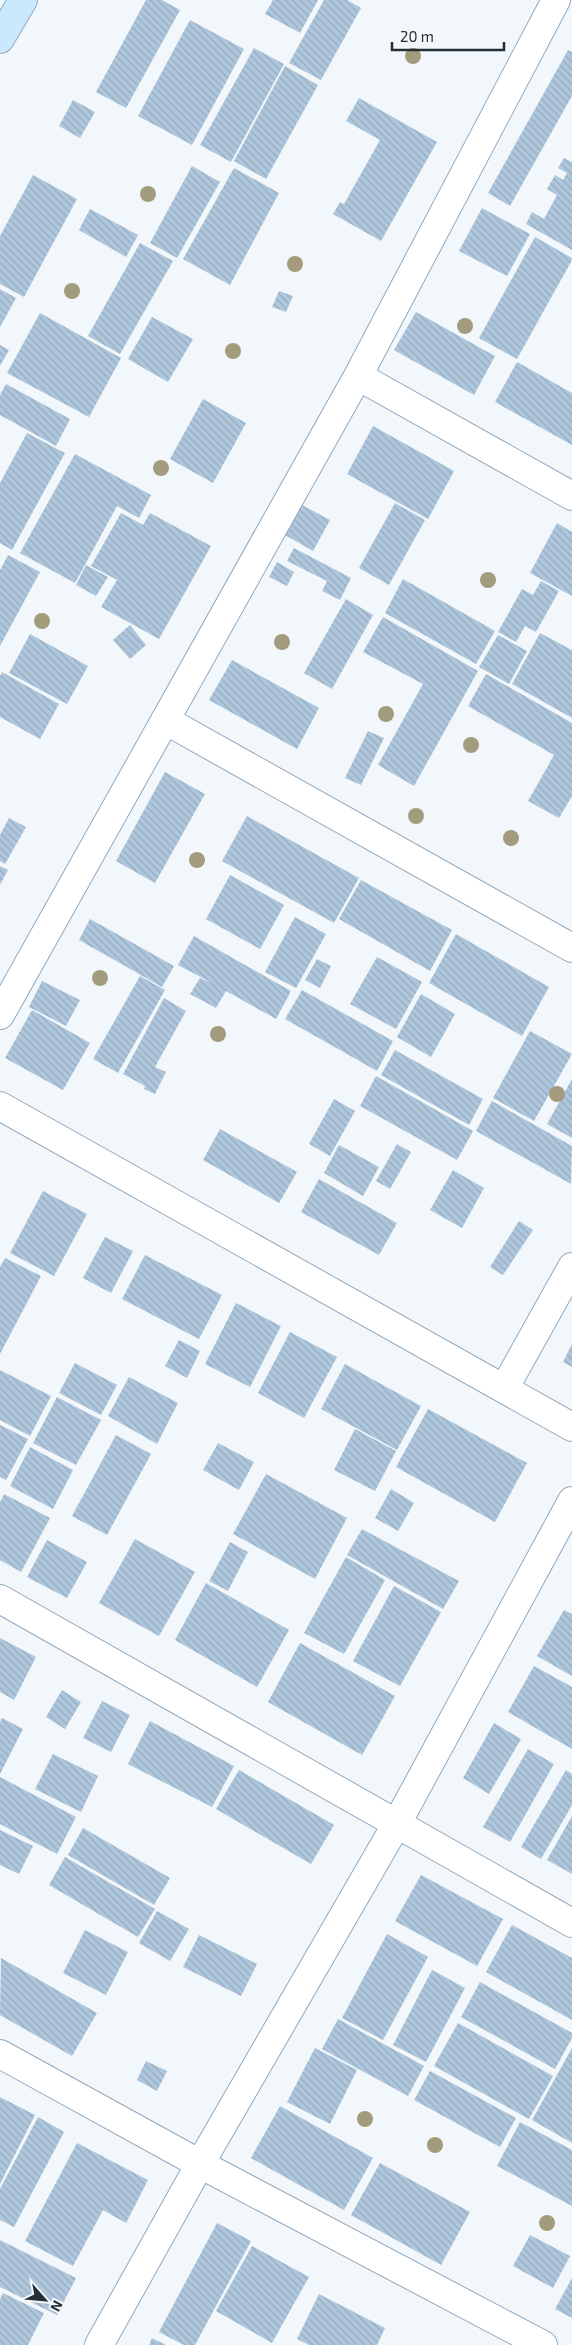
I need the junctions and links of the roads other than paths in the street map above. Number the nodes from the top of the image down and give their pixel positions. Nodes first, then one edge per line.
1 (22, 0) edge
2 (558, 3) edge
3 (0, 39) edge
4 (358, 376) junction
5 (572, 496) edge
6 (165, 720) junction
7 (572, 948) edge
8 (0, 1015) edge
9 (0, 1106) edge
10 (572, 1267) edge
11 (504, 1389) junction
12 (572, 1427) edge
13 (572, 1501) edge
14 (0, 1599) edge
15 (396, 1825) junction
16 (572, 1924) edge
17 (0, 2054) edge
18 (200, 2164) junction
19 (99, 2345) edge
20 (543, 2345) edge

1 - 3 street
2 - 4 street
4 - 5 street
4 - 6 street
6 - 7 street
6 - 8 street
9 - 11 street
10 - 11 street
11 - 12 street
13 - 15 street
14 - 15 street
15 - 16 street
15 - 18 street
17 - 18 street
18 - 19 street
18 - 20 street

